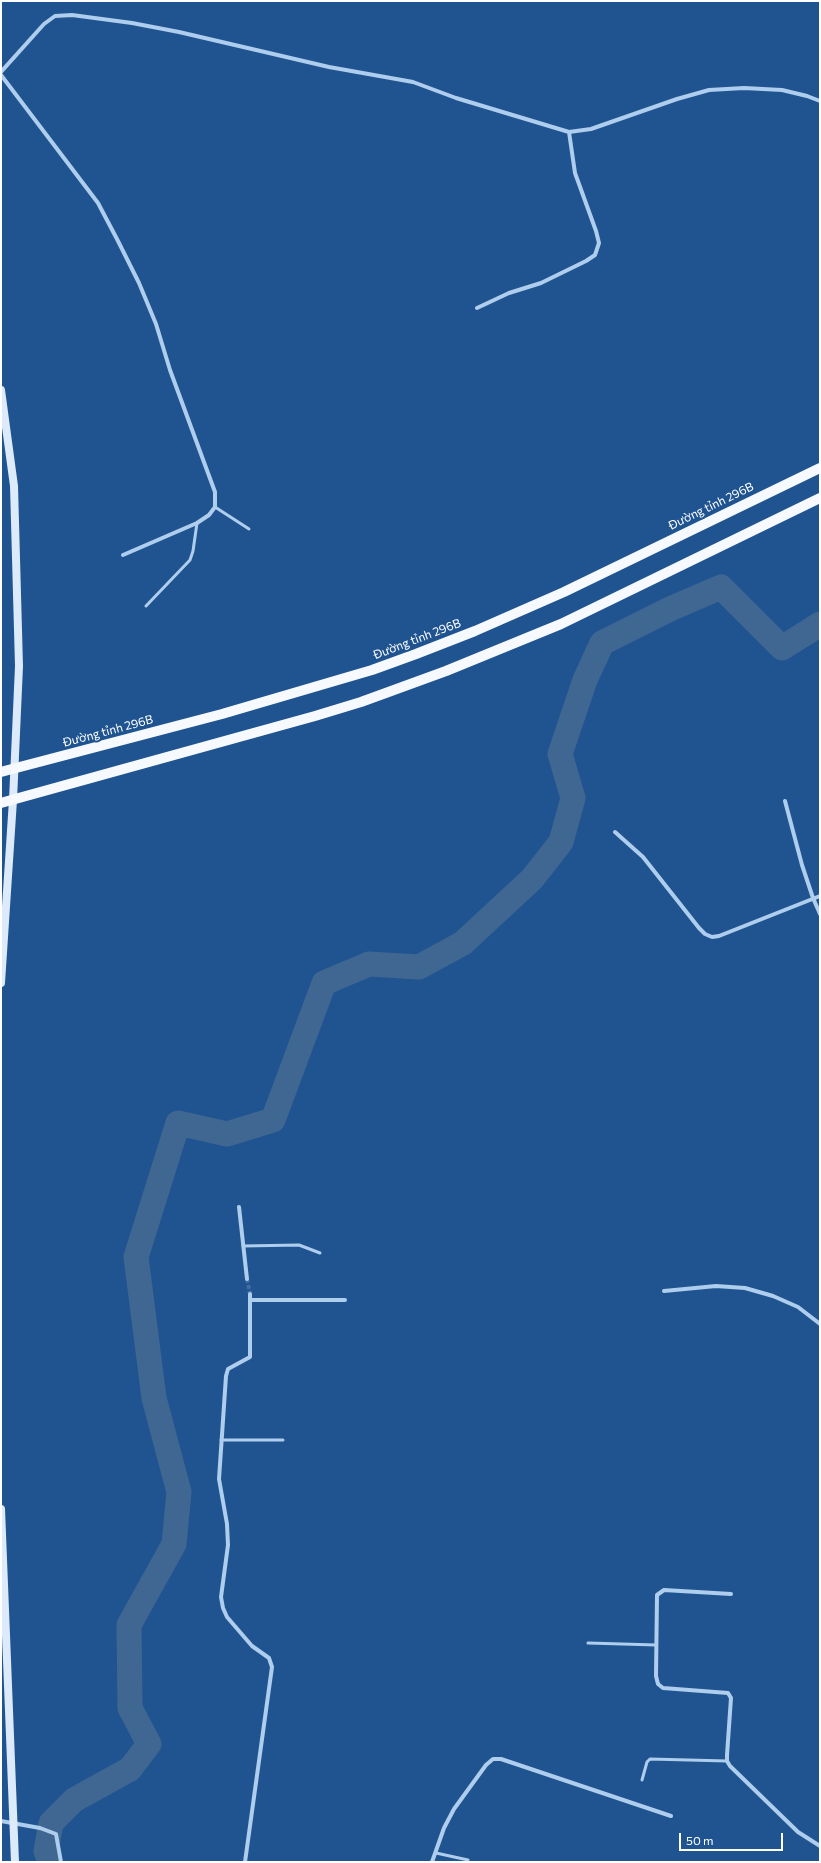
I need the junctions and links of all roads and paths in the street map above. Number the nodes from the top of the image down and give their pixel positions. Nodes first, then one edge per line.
1 (1, 72) edge
2 (1, 75) edge
3 (820, 101) edge
4 (569, 132) junction
5 (477, 308) dead end
6 (1, 390) edge
7 (820, 468) edge
8 (820, 498) edge
9 (215, 507) junction
10 (197, 523) junction
11 (249, 529) dead end
12 (122, 555) dead end
13 (146, 606) dead end
14 (14, 769) junction
15 (1, 772) edge
16 (13, 800) junction
17 (785, 801) dead end
18 (1, 803) edge
19 (615, 832) dead end
20 (820, 896) edge
21 (812, 898) junction
22 (820, 914) edge
23 (1, 983) edge
24 (239, 1206) dead end
25 (243, 1246) junction
26 (320, 1253) dead end
27 (247, 1279) tunnel mouth
28 (664, 1291) dead end
29 (250, 1294) tunnel mouth
30 (251, 1300) junction
31 (345, 1300) dead end
32 (820, 1324) edge
33 (221, 1440) junction
34 (283, 1440) dead end
35 (1, 1509) edge
36 (731, 1594) dead end
37 (588, 1643) dead end
38 (656, 1644) junction
39 (727, 1761) junction
40 (642, 1780) dead end
41 (671, 1816) dead end
42 (1, 1821) edge
43 (15, 1823) junction
44 (820, 1846) edge
45 (436, 1853) junction
46 (468, 1860) dead end
47 (15, 1862) edge
48 (61, 1862) edge
49 (245, 1862) edge
50 (432, 1862) edge

1 - 4 street
2 - 9 street
3 - 4 street
4 - 5 street
6 - 14 street
7 - 14 main road, Đường tỉnh 296B
8 - 16 main road
9 - 10 street
9 - 11 lane
10 - 12 street
10 - 13 lane
14 - 15 main road, Đường tỉnh 296B
14 - 16 street
16 - 18 main road
16 - 23 street
17 - 21 street
19 - 21 street
20 - 21 street
21 - 22 street
24 - 25 street
25 - 26 lane
25 - 27 street
28 - 32 street
29 - 30 street
30 - 31 street
30 - 33 street
33 - 34 lane
33 - 49 street
35 - 43 street
36 - 38 street
37 - 38 lane
38 - 39 street
39 - 40 lane
39 - 44 street
41 - 45 street
42 - 43 street
43 - 47 street
43 - 48 street
45 - 46 lane
45 - 50 street

